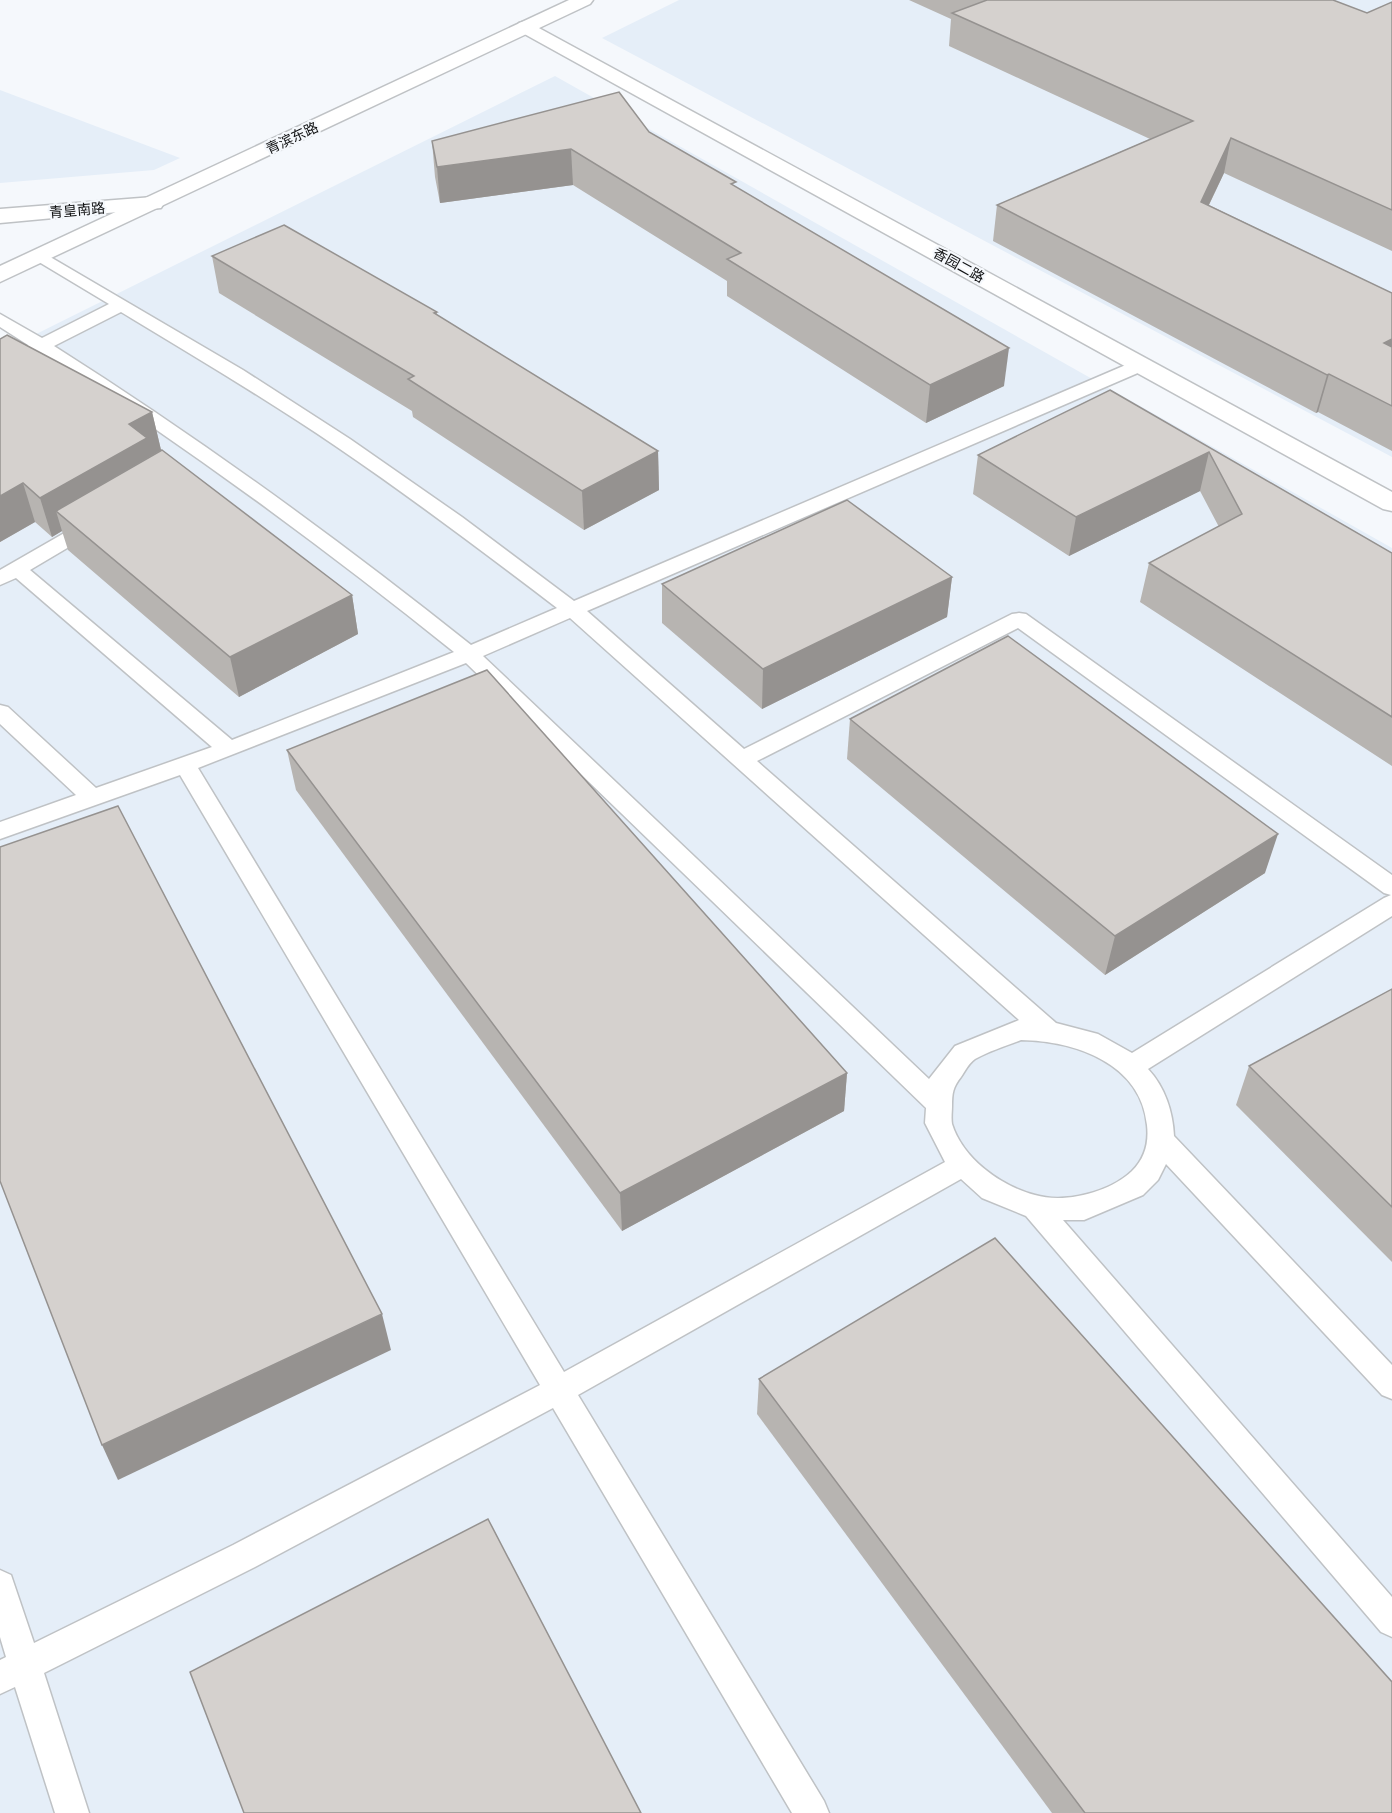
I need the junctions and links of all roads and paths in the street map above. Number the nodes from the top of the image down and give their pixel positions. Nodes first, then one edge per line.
1 (584, 0) edge
2 (526, 27) junction
3 (153, 203) junction
4 (0, 216) edge
5 (40, 256) junction
6 (0, 275) edge
7 (121, 305) junction
8 (0, 319) edge
9 (41, 345) junction
10 (1141, 365) junction
11 (0, 366) edge
12 (1065, 398) junction
13 (1085, 409) edge
14 (209, 456) junction
15 (188, 468) edge
16 (1392, 503) edge
17 (108, 516) edge
18 (8, 574) edge
19 (573, 610) junction
20 (468, 654) junction
21 (0, 712) edge
22 (229, 749) junction
23 (741, 760) junction
24 (185, 765) junction
25 (93, 798) junction
26 (0, 831) edge
27 (1392, 887) edge
28 (1392, 904) edge
29 (1047, 1030) junction
30 (1130, 1067) junction
31 (936, 1102) junction
32 (1161, 1141) junction
33 (961, 1167) junction
34 (1035, 1207) junction
35 (1392, 1386) edge
36 (560, 1391) junction
37 (0, 1586) edge
38 (1392, 1621) edge
39 (12, 1671) edge
40 (72, 1813) edge
41 (812, 1813) edge

1 - 2 street, 青滨东路
2 - 3 street, 青滨东路
2 - 10 street, 香园二路
3 - 4 street, 青皇南路
3 - 5 street, 青滨东路
5 - 6 street, 青滨东路
5 - 7 lane
7 - 9 lane
7 - 19 lane
8 - 9 lane
9 - 11 lane
9 - 14 lane
10 - 12 lane
10 - 16 street, 香园二路
12 - 13 lane
12 - 19 lane
14 - 15 lane
14 - 20 lane
17 - 18 lane
18 - 22 lane
19 - 20 lane
19 - 23 lane
20 - 22 lane
20 - 31 lane
21 - 25 lane
22 - 24 lane
23 - 27 lane
23 - 29 lane
24 - 25 lane
24 - 36 lane
25 - 26 lane
28 - 30 lane
29 - 30 lane
29 - 31 lane
30 - 32 lane
31 - 33 lane
32 - 34 lane
32 - 35 lane
33 - 34 lane
33 - 36 lane
34 - 38 lane
36 - 39 lane
36 - 41 lane
37 - 39 lane
39 - 40 lane

